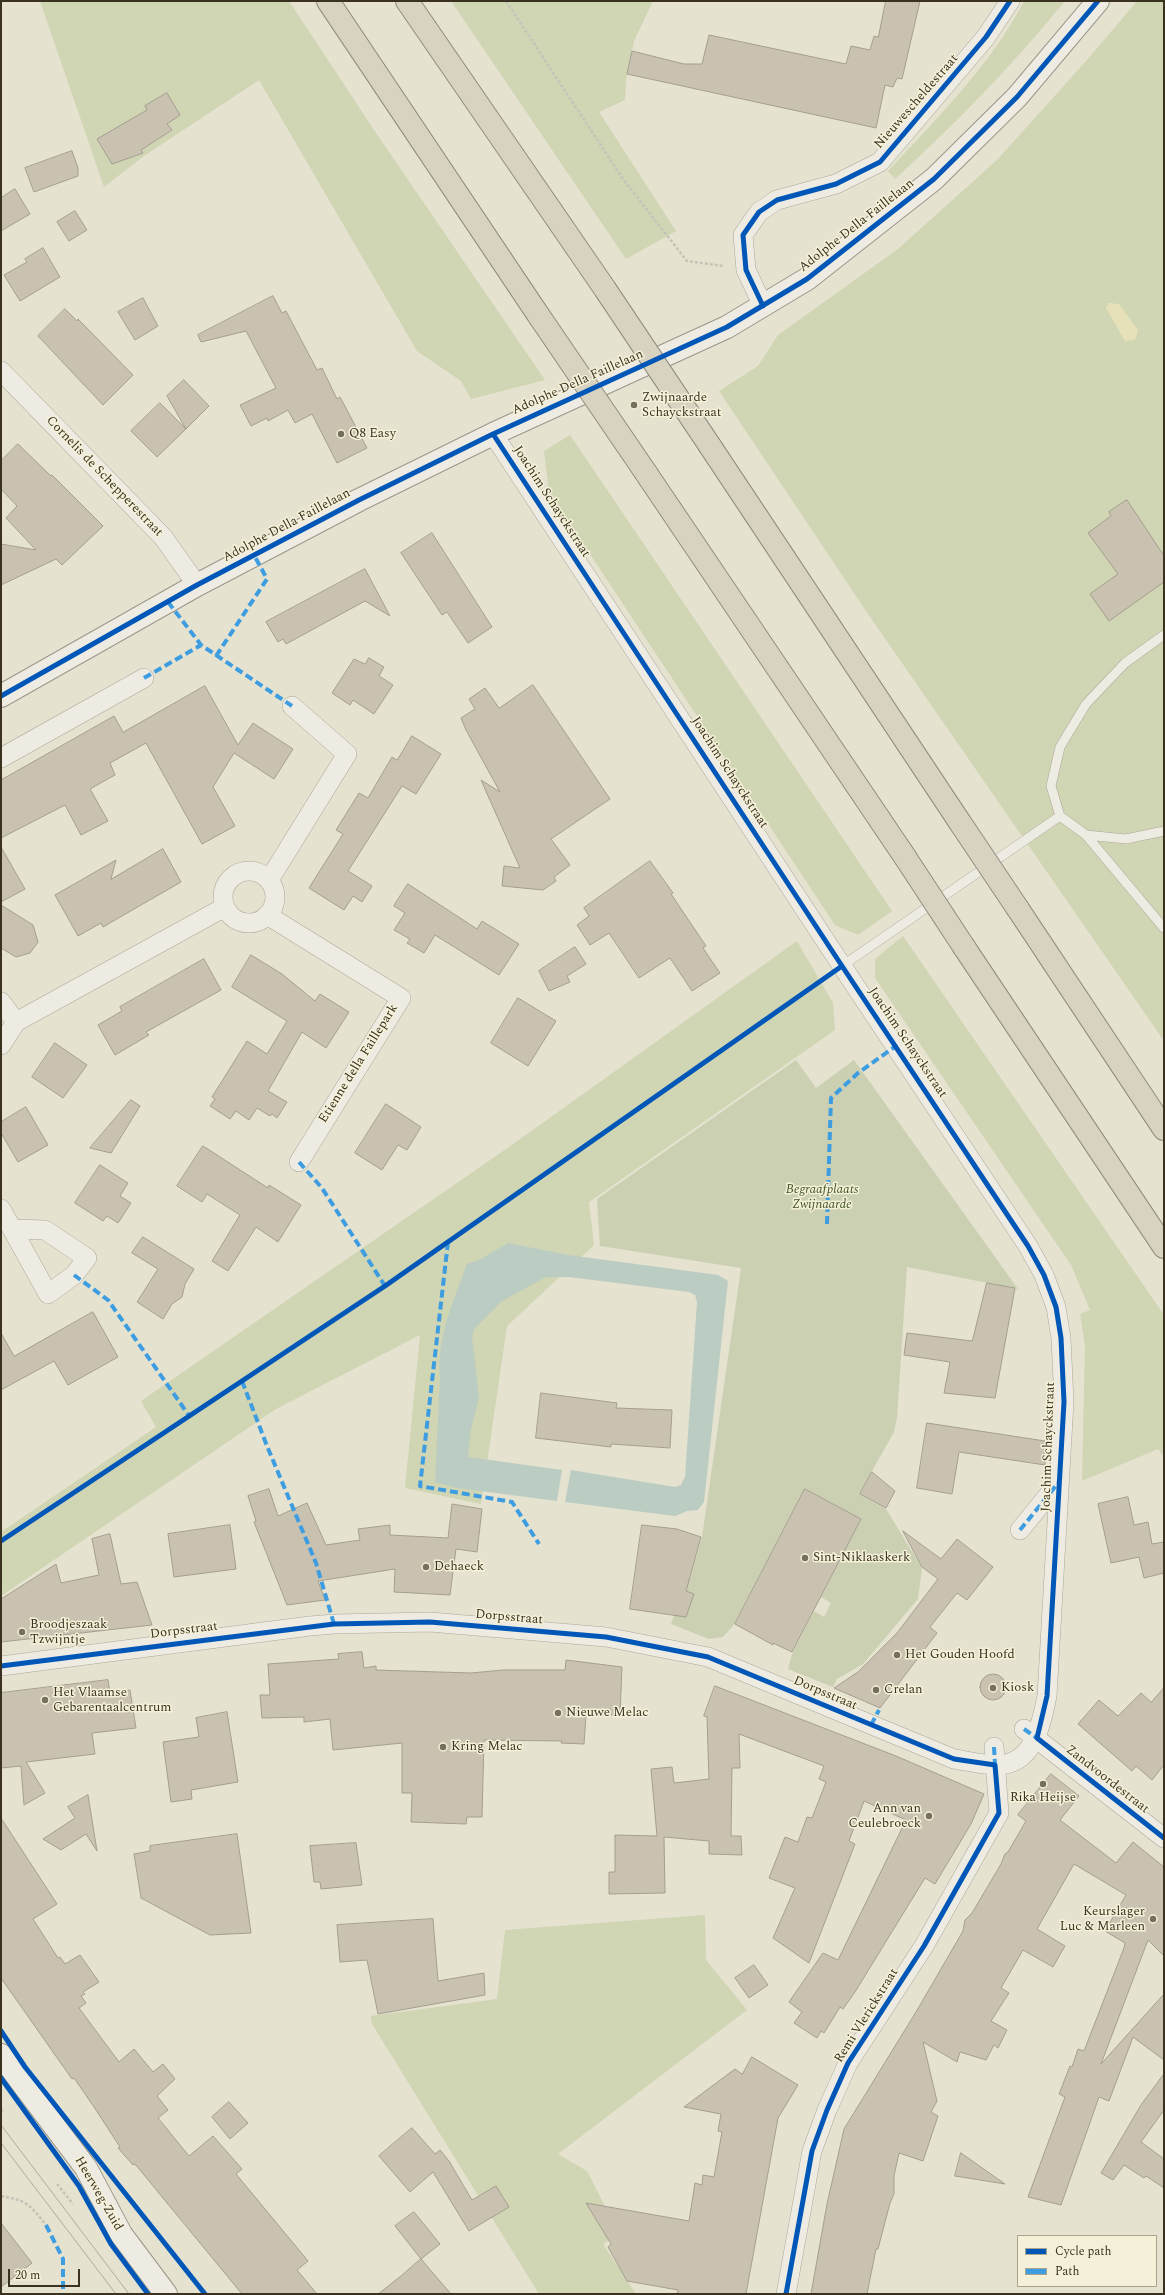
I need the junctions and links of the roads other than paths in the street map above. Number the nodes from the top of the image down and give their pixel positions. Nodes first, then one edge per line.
1 (328, 1) edge
2 (407, 1) edge
3 (1010, 1) edge
4 (1098, 1) edge
5 (763, 306) junction
6 (2, 371) edge
7 (493, 434) junction
8 (197, 585) junction
9 (1164, 635) edge
10 (144, 678) dead end
11 (1, 696) edge
12 (292, 706) dead end
13 (1, 758) edge
14 (1060, 816) junction
15 (1164, 831) edge
16 (1086, 835) junction
17 (269, 880) junction
18 (225, 907) junction
19 (267, 915) junction
20 (1164, 928) edge
21 (842, 966) junction
22 (1, 1002) edge
23 (16, 1022) junction
24 (1, 1046) edge
25 (1164, 1129) edge
26 (298, 1162) dead end
27 (1, 1209) edge
28 (12, 1229) dead end
29 (1164, 1247) edge
30 (1059, 1482) junction
31 (1020, 1530) dead end
32 (1, 1666) edge
33 (1031, 1734) junction
34 (995, 1756) junction
35 (1164, 1838) edge
36 (3, 2063) edge
37 (166, 2294) edge
38 (786, 2294) edge

1 - 29 highway, bridge
2 - 25 highway, bridge
3 - 5 street, Nieuwescheldestraat
4 - 5 main road, Adolphe Della Faillelaan
5 - 7 main road, Adolphe Della Faillelaan
6 - 8 street, Cornelis de Schepperestraat
7 - 8 main road, Adolphe Della Faillelaan
7 - 21 street, Joachim Schayckstraat
8 - 11 main road, Adolphe Della Faillelaan
9 - 14 lane
10 - 13 street
12 - 17 street
14 - 16 lane
14 - 21 lane
15 - 16 lane
16 - 20 lane
17 - 18 street
17 - 19 street
18 - 19 street
18 - 23 street
19 - 26 street, Etienne della Faillepark
21 - 30 street, Joachim Schayckstraat
22 - 23 street
23 - 24 street
27 - 28 street
30 - 31 street
30 - 33 street, Joachim Schayckstraat
32 - 34 street, Dorpsstraat
33 - 34 street, Dorpsstraat
33 - 35 street, Zandvoordestraat
34 - 38 street, Remi Vlerickstraat
36 - 37 main road, Heerweg-Zuid

